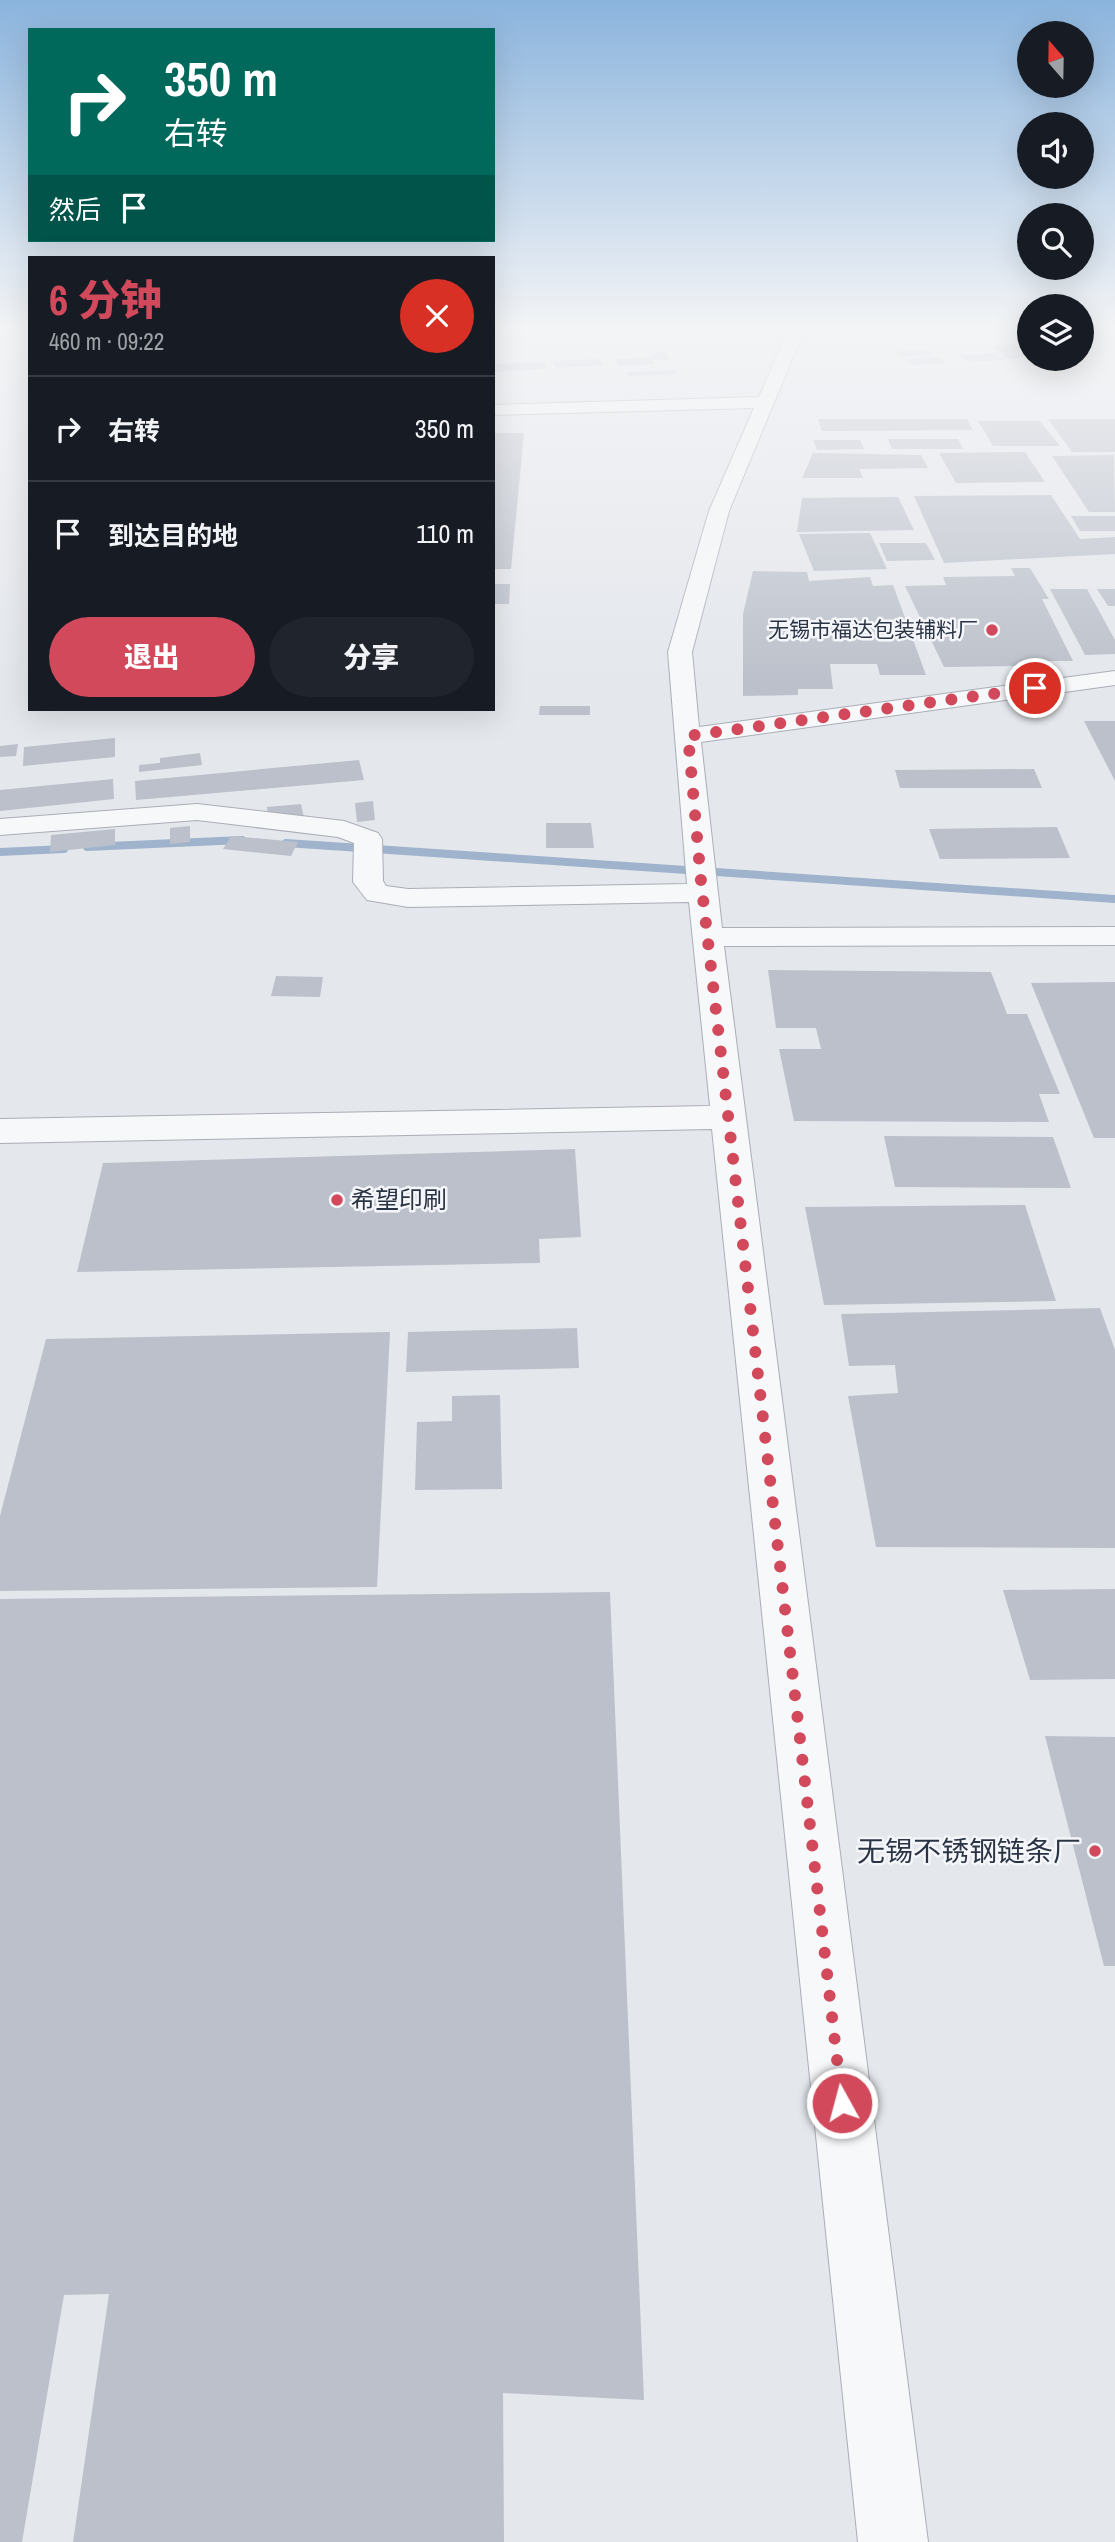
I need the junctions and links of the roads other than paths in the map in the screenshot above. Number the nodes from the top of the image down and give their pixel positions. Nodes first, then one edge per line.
1 (746, 447) edge
2 (1115, 678) edge
3 (688, 736) junction
4 (0, 827) edge
5 (702, 893) junction
6 (1115, 936) edge
7 (728, 1116) junction
8 (0, 1131) edge
9 (892, 2542) edge

1 - 3 street
2 - 3 street
3 - 5 street
4 - 5 street
5 - 6 street
5 - 7 street
7 - 8 street
7 - 9 street

